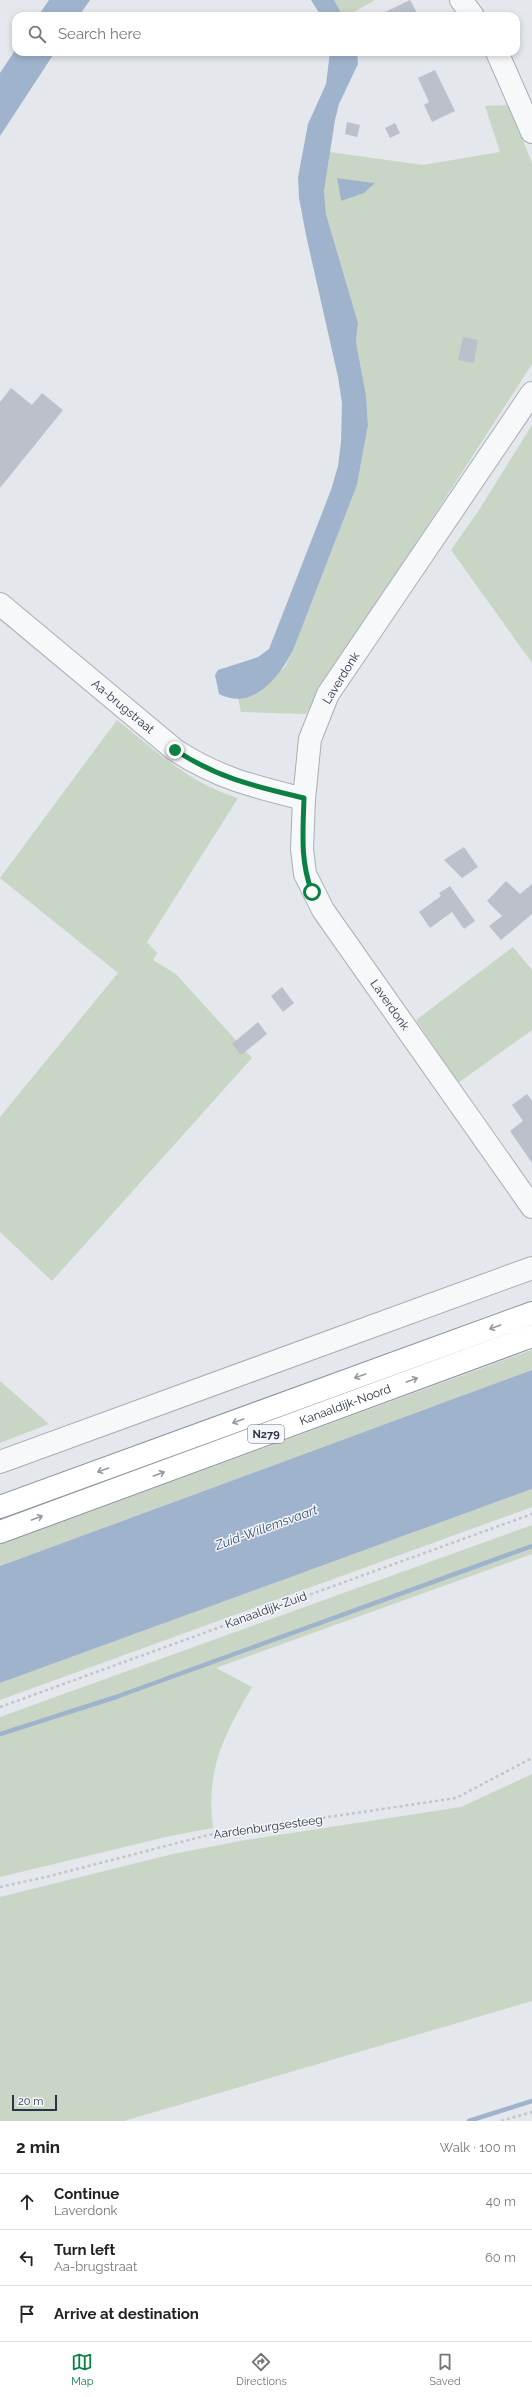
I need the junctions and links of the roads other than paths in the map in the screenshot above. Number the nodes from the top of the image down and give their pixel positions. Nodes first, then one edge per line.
1 (461, 0) edge
2 (470, 12) edge
3 (499, 56) edge
4 (532, 132) edge
5 (532, 393) edge
6 (0, 604) edge
7 (304, 798) junction
8 (532, 1207) edge
9 (532, 1268) edge
10 (532, 1313) edge
11 (532, 1336) edge
12 (0, 1462) edge
13 (0, 1507) edge
14 (0, 1532) edge

1 - 2 street
3 - 4 street
5 - 7 street, Laverdonk
6 - 7 street, Aa-brugstraat
7 - 8 street, Laverdonk
9 - 12 street
10 -> 13 highway, Kanaaldijk-Noord / N279
14 -> 11 highway, Kanaaldijk-Noord / N279

